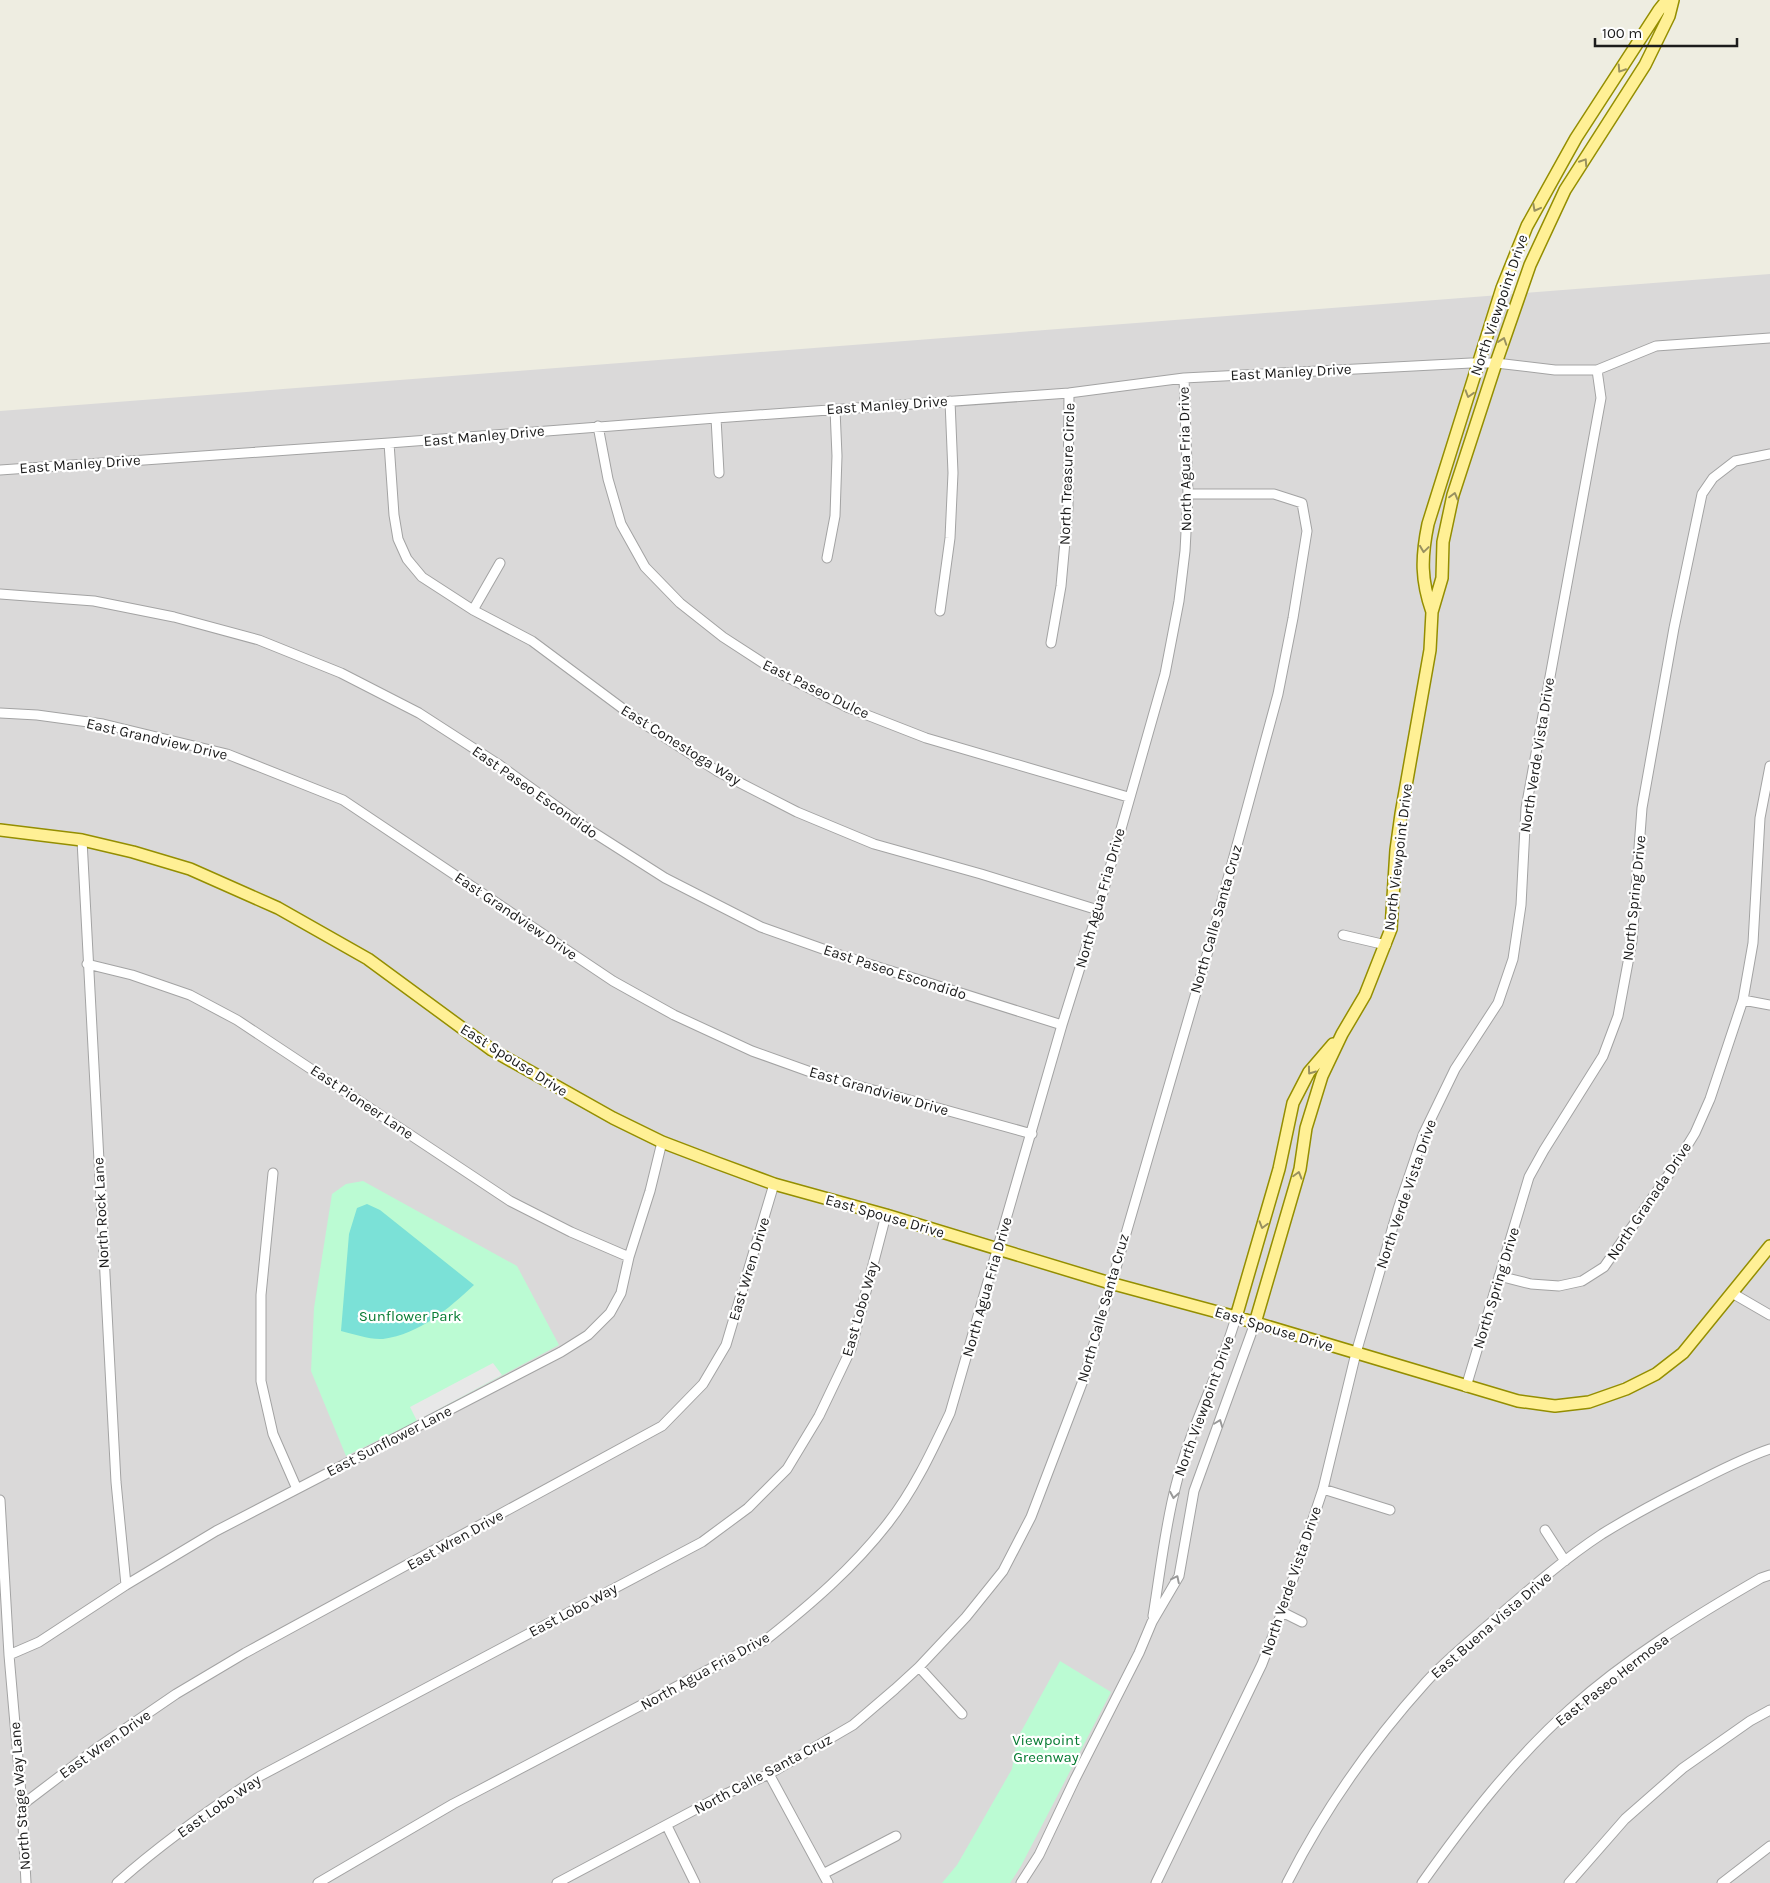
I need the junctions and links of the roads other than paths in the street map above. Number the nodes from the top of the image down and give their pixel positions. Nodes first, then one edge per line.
1 (1667, 0) edge
2 (1673, 0) edge
3 (1770, 338) edge
4 (1478, 363) junction
5 (1496, 363) junction
6 (1598, 370) junction
7 (1184, 378) junction
8 (1069, 393) junction
9 (950, 401) junction
10 (835, 409) junction
11 (716, 418) junction
12 (598, 426) junction
13 (389, 443) junction
14 (1770, 454) edge
15 (0, 470) edge
16 (719, 473) dead end
17 (1188, 494) junction
18 (827, 558) dead end
19 (500, 563) dead end
20 (0, 594) edge
21 (473, 610) junction
22 (940, 611) dead end
23 (1432, 612) junction
24 (1051, 643) dead end
25 (0, 713) edge
26 (1770, 766) edge
27 (1128, 797) junction
28 (0, 830) edge
29 (82, 840) junction
30 (1098, 910) junction
31 (1343, 935) dead end
32 (1386, 945) junction
33 (87, 964) junction
34 (1743, 1000) junction
35 (1770, 1005) edge
36 (1062, 1025) junction
37 (1342, 1034) junction
38 (1032, 1134) junction
39 (662, 1142) junction
40 (273, 1173) dead end
41 (774, 1184) junction
42 (886, 1215) junction
43 (1770, 1246) edge
44 (998, 1249) junction
45 (629, 1257) junction
46 (1499, 1276) junction
47 (1110, 1283) junction
48 (1732, 1293) junction
49 (1770, 1315) edge
50 (1236, 1317) junction
51 (1255, 1323) junction
52 (1356, 1353) junction
53 (1466, 1387) junction
54 (1770, 1449) edge
55 (298, 1489) junction
56 (1323, 1489) junction
57 (0, 1500) edge
58 (1390, 1510) dead end
59 (1545, 1530) dead end
60 (1565, 1561) junction
61 (1770, 1575) edge
62 (126, 1584) junction
63 (1282, 1612) junction
64 (1152, 1622) junction
65 (1302, 1622) dead end
66 (9, 1655) junction
67 (919, 1667) junction
68 (1770, 1710) edge
69 (962, 1714) dead end
70 (769, 1774) junction
71 (22, 1805) junction
72 (667, 1826) junction
73 (896, 1836) dead end
74 (1770, 1846) edge
75 (823, 1874) junction
76 (26, 1883) edge
77 (117, 1883) edge
78 (318, 1883) edge
79 (557, 1883) edge
80 (695, 1883) edge
81 (828, 1883) edge
82 (1021, 1883) edge
83 (1156, 1883) edge
84 (1287, 1883) edge
85 (1422, 1883) edge
86 (1569, 1883) edge
87 (1722, 1883) edge

1 -> 4 main road, North Viewpoint Drive
5 -> 2 main road, North Viewpoint Drive
3 - 6 street, East Manley Drive
4 - 5 street, East Manley Drive
4 - 7 street, East Manley Drive
4 -> 23 main road, North Viewpoint Drive
5 - 6 street, East Manley Drive
23 -> 5 main road, North Viewpoint Drive
6 - 52 street, North Verde Vista Drive
7 - 8 street, East Manley Drive
7 - 17 street, North Agua Fria Drive
8 - 9 street, East Manley Drive
8 - 24 street, North Treasure Circle
9 - 10 street, East Manley Drive
9 - 22 street
10 - 11 street, East Manley Drive
10 - 18 street
11 - 12 street, East Manley Drive
11 - 16 street
12 - 13 street, East Manley Drive
12 - 27 street, East Paseo Dulce
13 - 15 street, East Manley Drive
13 - 21 street, East Conestoga Way
14 - 46 street, North Spring Drive
17 - 27 street, North Agua Fria Drive
17 - 47 street, North Calle Santa Cruz
19 - 21 street
20 - 36 street, East Paseo Escondido
21 - 30 street, East Conestoga Way
23 - 32 main road, North Viewpoint Drive
25 - 38 street, East Grandview Drive
26 - 34 street, North Granada Drive
27 - 30 street, North Agua Fria Drive
28 - 29 main road, East Spouse Drive
29 - 33 street, North Rock Lane
29 - 39 main road, East Spouse Drive
30 - 36 street, North Agua Fria Drive
31 - 32 street
32 - 37 main road, North Viewpoint Drive
33 - 45 street, East Pioneer Lane
33 - 62 street, North Rock Lane
34 - 35 street
34 - 46 street, North Granada Drive
36 - 38 street, North Agua Fria Drive
37 -> 50 main road, North Viewpoint Drive
51 -> 37 main road, North Viewpoint Drive
38 - 44 street, North Agua Fria Drive
39 - 41 main road, East Spouse Drive
39 - 45 street, East Sunflower Lane
40 - 55 street
41 - 42 main road, East Spouse Drive
41 - 71 street, East Wren Drive
42 - 44 main road, East Spouse Drive
42 - 77 street, East Lobo Way
43 - 48 main road, East Spouse Drive
44 - 47 main road, East Spouse Drive
44 - 78 street, North Agua Fria Drive
45 - 55 street, East Sunflower Lane
46 - 53 street, North Spring Drive
47 - 50 main road, East Spouse Drive
47 - 67 street, North Calle Santa Cruz
48 - 49 street
48 - 53 main road, East Spouse Drive
50 - 51 main road, East Spouse Drive
50 -> 64 street, North Viewpoint Drive
51 - 52 main road, East Spouse Drive
64 -> 51 street, North Viewpoint Drive
52 - 53 main road, East Spouse Drive
52 - 56 street, North Verde Vista Drive
54 - 60 street, East Buena Vista Drive
55 - 62 street, East Sunflower Lane
56 - 58 street
56 - 63 street, North Verde Vista Drive
57 - 66 street, North Stage Way Lane
59 - 60 street
60 - 84 street, East Buena Vista Drive
61 - 85 street, East Paseo Hermosa
62 - 66 street, East Sunflower Lane
63 - 65 street
63 - 83 street, North Verde Vista Drive
64 - 82 street, North Viewpoint Drive
66 - 71 street, North Stage Way Lane
67 - 69 street
67 - 70 street, North Calle Santa Cruz
68 - 86 street
70 - 72 street, North Calle Santa Cruz
70 - 75 street
71 - 76 street, North Stage Way Lane
72 - 79 street, North Calle Santa Cruz
72 - 80 street
73 - 75 street
74 - 87 street
75 - 81 street

